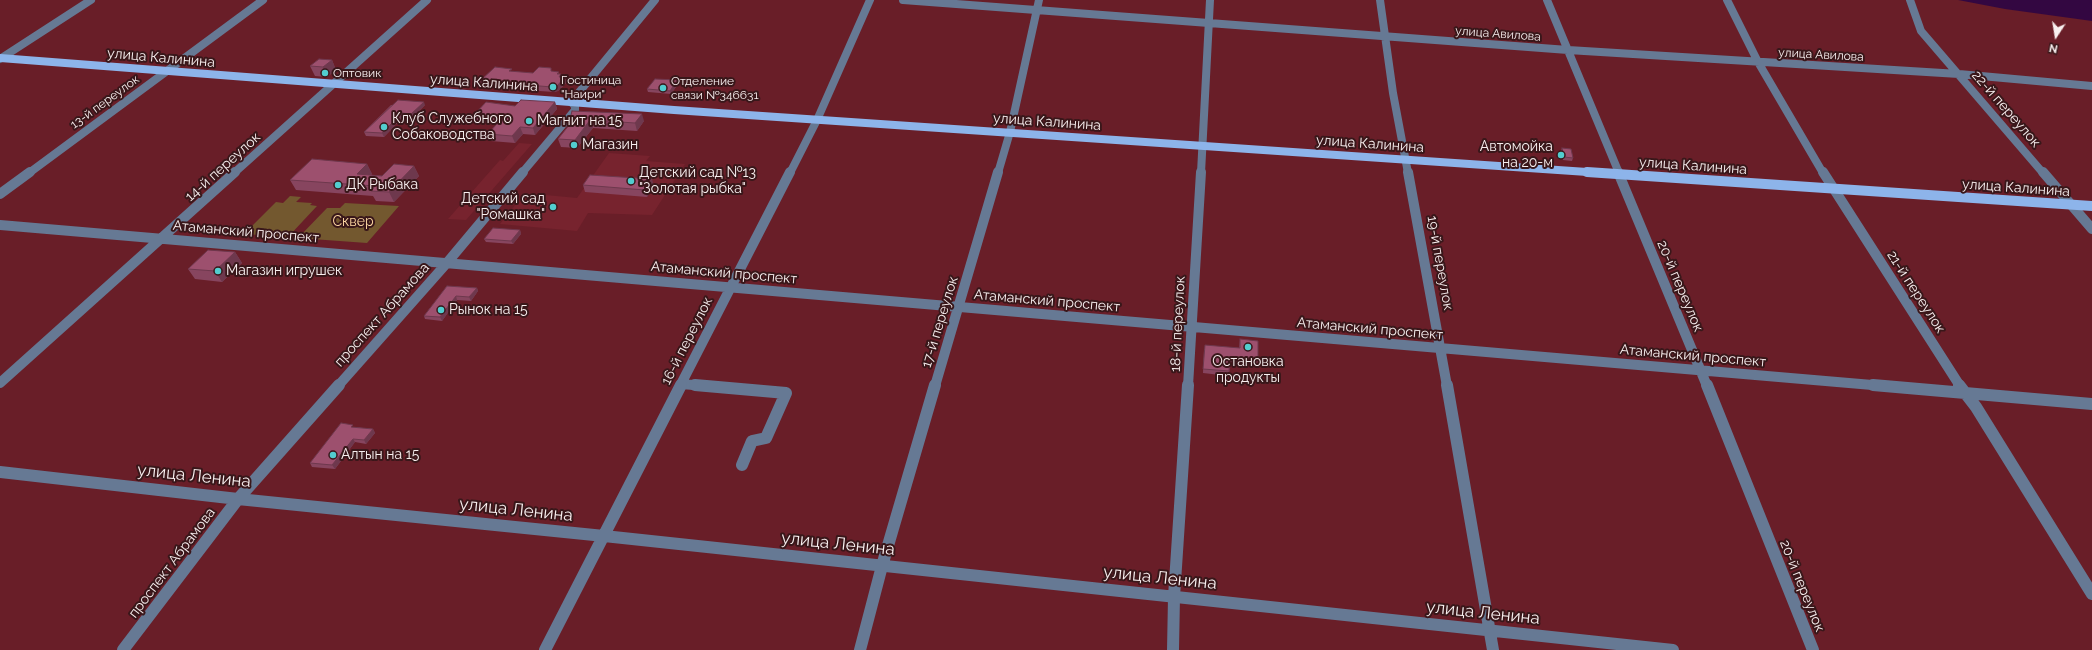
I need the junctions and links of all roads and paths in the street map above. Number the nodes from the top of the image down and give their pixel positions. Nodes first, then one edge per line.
1 (91, 0) edge
2 (263, 0) edge
3 (427, 0) edge
4 (655, 0) edge
5 (870, 0) edge
6 (902, 0) edge
7 (1210, 0) edge
8 (1380, 0) edge
9 (1547, 0) edge
10 (1727, 0) edge
11 (1910, 0) edge
12 (1038, 5) edge
13 (1210, 23) junction
14 (1385, 37) junction
15 (1568, 50) junction
16 (0, 59) edge
17 (1758, 62) junction
18 (166, 72) junction
19 (1959, 74) junction
20 (333, 85) junction
21 (2092, 86) edge
22 (571, 102) junction
23 (817, 120) junction
24 (1010, 132) junction
25 (1202, 146) junction
26 (1406, 160) junction
27 (1619, 174) junction
28 (1833, 189) junction
29 (0, 194) edge
30 (2072, 205) junction
31 (2092, 206) edge
32 (0, 225) edge
33 (2092, 229) edge
34 (163, 239) junction
35 (446, 264) junction
36 (729, 288) junction
37 (959, 308) junction
38 (1192, 328) junction
39 (1441, 349) junction
40 (1701, 371) junction
41 (0, 383) edge
42 (681, 384) junction
43 (1964, 393) junction
44 (2092, 404) edge
45 (742, 465) dead end
46 (0, 472) edge
47 (238, 499) junction
48 (604, 536) junction
49 (882, 566) junction
50 (2092, 594) edge
51 (1174, 597) junction
52 (1490, 631) junction
53 (123, 650) edge
54 (545, 650) edge
55 (860, 650) edge
56 (1173, 650) edge
57 (1493, 650) edge
58 (1673, 650) edge
59 (1813, 650) edge

1 - 16 street
2 - 18 street, 13-й переулок
3 - 20 street, 14-й переулок
4 - 22 street
5 - 23 street, 16-й переулок
6 - 12 street, улица Авилова
7 - 13 street, 18-й переулок
8 - 14 street, 19-й переулок
9 - 15 street, 20-й переулок
10 - 17 street, 21-й переулок
11 - 19 street, 22-й переулок
12 - 13 street, улица Авилова
12 - 24 street, 17-й переулок
13 - 14 street, улица Авилова
13 - 25 street, 18-й переулок
14 - 15 street, улица Авилова
14 - 26 street, 19-й переулок
15 - 17 street, улица Авилова
15 - 27 street, 20-й переулок
16 - 18 main road, улица Калинина
17 - 19 street, улица Авилова
17 - 28 street, 21-й переулок
18 - 20 main road, улица Калинина
18 - 29 street, 13-й переулок
19 - 21 street, улица Авилова
19 - 30 street, 22-й переулок
20 - 22 main road, улица Калинина
20 - 34 street, 14-й переулок
22 - 23 main road, улица Калинина
22 - 35 street, проспект Абрамова
23 - 24 main road, улица Калинина
23 - 36 street, 16-й переулок
24 - 25 main road, улица Калинина
24 - 37 street, 17-й переулок
25 - 26 main road, улица Калинина
25 - 38 street, 18-й переулок
26 - 27 main road, улица Калинина
26 - 39 street, 19-й переулок
27 - 28 main road, улица Калинина
27 - 40 street, 20-й переулок
28 - 30 main road, улица Калинина
28 - 43 street, 21-й переулок
30 - 31 main road, улица Калинина
30 - 33 street, 22-й переулок
32 - 34 street, Атаманский проспект
34 - 35 street, Атаманский проспект
34 - 41 street, 14-й переулок
35 - 36 street, Атаманский проспект
35 - 47 street, проспект Абрамова
36 - 37 street, Атаманский проспект
36 - 42 street, 16-й переулок
37 - 38 street, Атаманский проспект
37 - 49 street, 17-й переулок
38 - 39 street, Атаманский проспект
38 - 51 street, 18-й переулок
39 - 40 street, Атаманский проспект
39 - 52 street, 19-й переулок
40 - 43 street, Атаманский проспект
40 - 59 street, 20-й переулок
42 - 45 street
42 - 48 street, 16-й переулок
43 - 44 street, Атаманский проспект
43 - 50 street, 21-й переулок
46 - 47 street, улица Ленина
47 - 48 street, улица Ленина
47 - 53 street, проспект Абрамова
48 - 49 street, улица Ленина
48 - 54 street, 16-й переулок
49 - 51 street, улица Ленина
49 - 55 street, 17-й переулок
51 - 52 street, улица Ленина
51 - 56 street, 18-й переулок
52 - 57 street, 19-й переулок
52 - 58 street, улица Ленина

